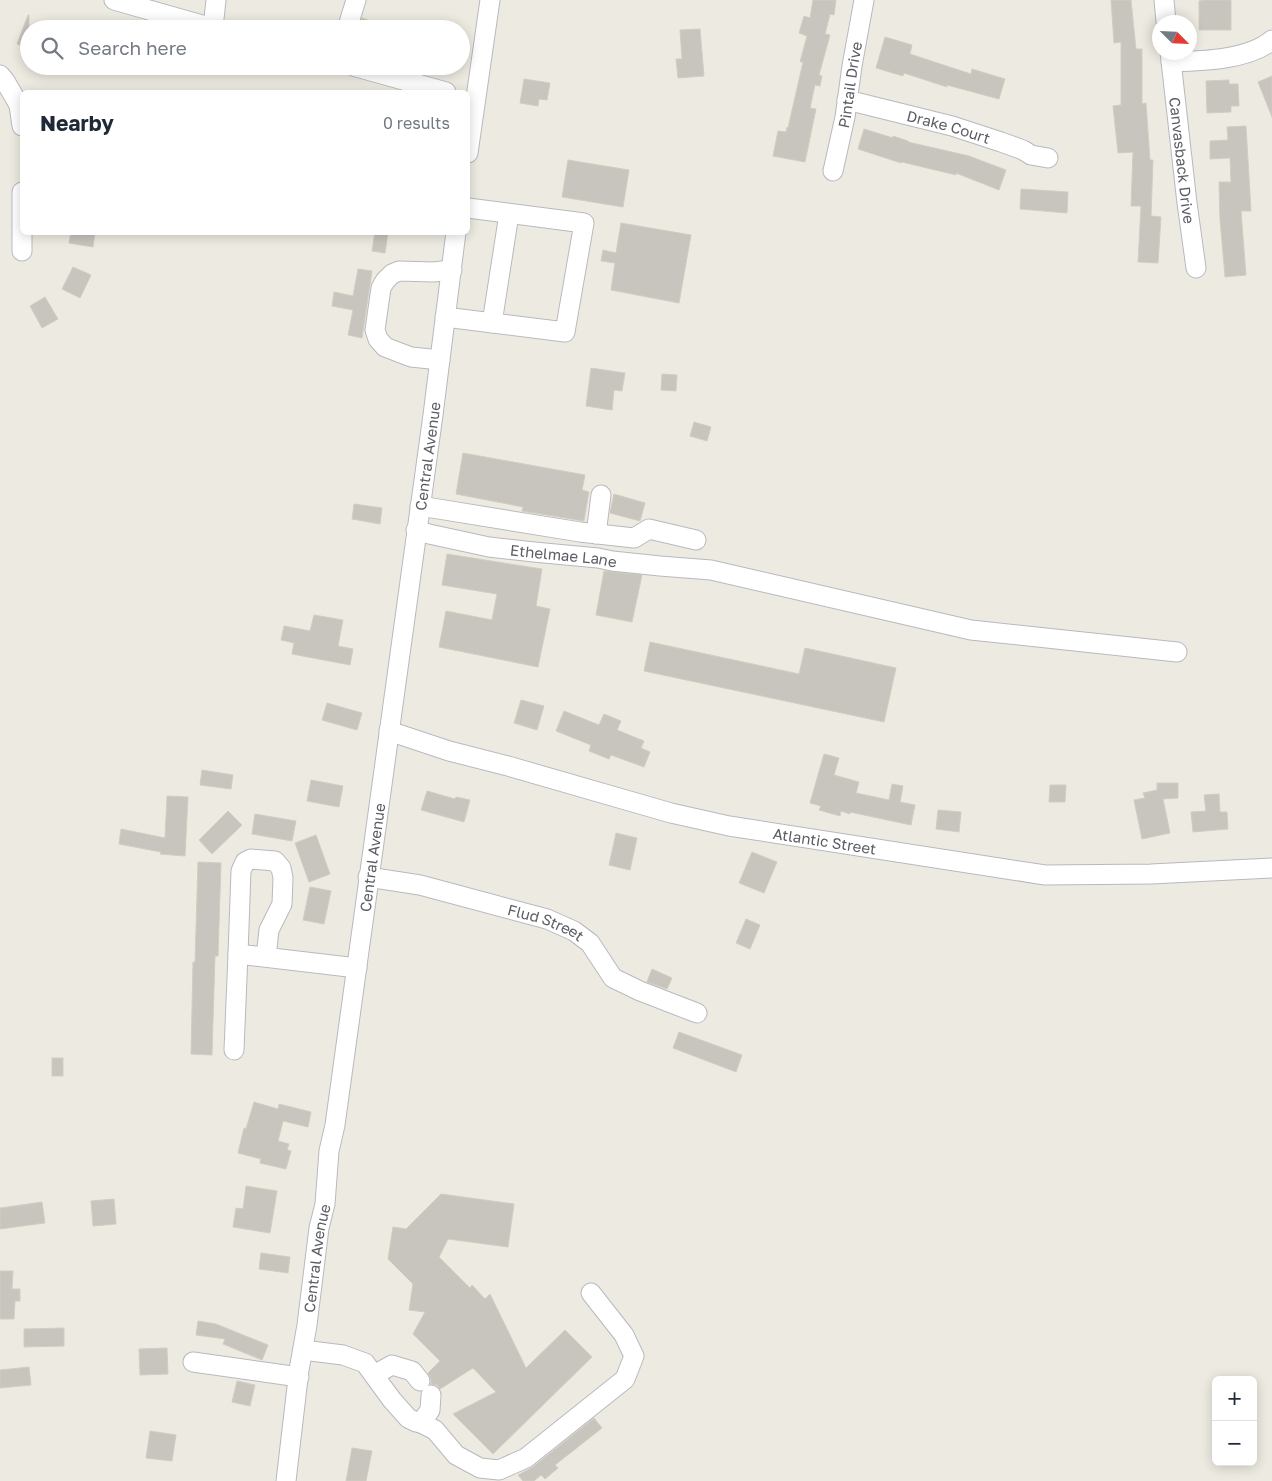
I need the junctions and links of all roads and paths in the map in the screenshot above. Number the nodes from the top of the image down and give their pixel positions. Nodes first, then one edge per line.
1 (114, 0) edge
2 (216, 0) edge
3 (356, 0) edge
4 (490, 0) edge
5 (864, 0) edge
6 (1164, 0) edge
7 (1165, 15) edge
8 (186, 20) edge
9 (215, 20) edge
10 (350, 20) edge
11 (1272, 40) edge
12 (1171, 60) edge
13 (1190, 60) edge
14 (0, 75) edge
15 (385, 75) edge
16 (439, 90) edge
17 (471, 99) edge
18 (847, 100) junction
19 (20, 112) edge
20 (470, 117) edge
21 (1048, 158) dead end
22 (833, 171) dead end
23 (470, 208) edge
24 (509, 214) junction
25 (22, 235) edge
26 (456, 235) edge
27 (22, 251) dead end
28 (1196, 268) dead end
29 (452, 270) junction
30 (445, 317) junction
31 (492, 323) junction
32 (440, 360) junction
33 (601, 495) dead end
34 (420, 506) junction
35 (416, 530) junction
36 (596, 534) junction
37 (696, 540) dead end
38 (1177, 652) dead end
39 (389, 731) junction
40 (1272, 868) edge
41 (368, 877) junction
42 (238, 954) junction
43 (266, 957) junction
44 (357, 968) junction
45 (697, 1013) dead end
46 (234, 1050) dead end
47 (591, 1293) dead end
48 (303, 1350) junction
49 (193, 1362) dead end
50 (374, 1375) junction
51 (299, 1376) junction
52 (421, 1423) junction
53 (286, 1481) edge

1 - 8 street
2 - 9 street
3 - 10 street
4 - 17 street
5 - 18 street, Pintail Drive
6 - 7 street
11 - 13 street
12 - 28 street, Canvasback Drive
14 - 19 street
15 - 16 street
17 - 20 street
18 - 21 street, Drake Court
18 - 22 street, Pintail Drive
23 - 24 street
24 - 31 street
24 - 31 street
25 - 27 street
26 - 29 street, Central Avenue
29 - 30 street, Central Avenue
29 - 32 street
30 - 31 street
30 - 32 street, Central Avenue
32 - 34 street, Central Avenue
33 - 36 street
34 - 35 street, Central Avenue
34 - 36 street
35 - 38 street, Ethelmae Lane
35 - 39 street, Central Avenue
36 - 37 street
39 - 40 street, Atlantic Street
39 - 41 street, Central Avenue
41 - 44 street, Central Avenue
41 - 45 street, Flud Street
42 - 43 street
42 - 43 street
42 - 46 street
43 - 44 street
44 - 48 street, Central Avenue
47 - 52 street
48 - 50 street
48 - 51 street, Central Avenue
49 - 51 street
50 - 52 street
50 - 52 street
51 - 53 street, Central Avenue

